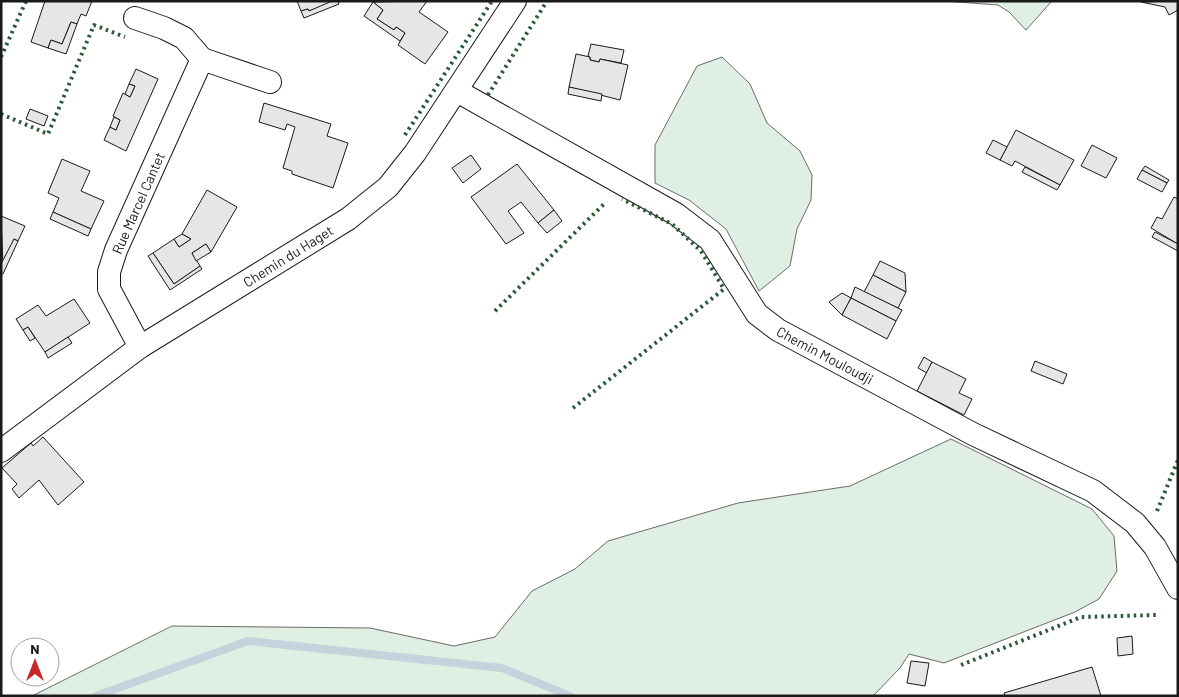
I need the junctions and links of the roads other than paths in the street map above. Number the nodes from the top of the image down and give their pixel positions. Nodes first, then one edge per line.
1 (516, 1) edge
2 (135, 18) dead end
3 (202, 59) junction
4 (270, 82) dead end
5 (457, 91) junction
6 (140, 347) junction
7 (1, 451) edge
8 (1178, 588) edge

1 - 5 street, Chemin du Haget
2 - 3 street
3 - 4 street
3 - 6 street, Rue Marcel Cantet
5 - 6 street, Chemin du Haget
5 - 8 street, Chemin Mouloudji
6 - 7 street, Chemin du Haget

